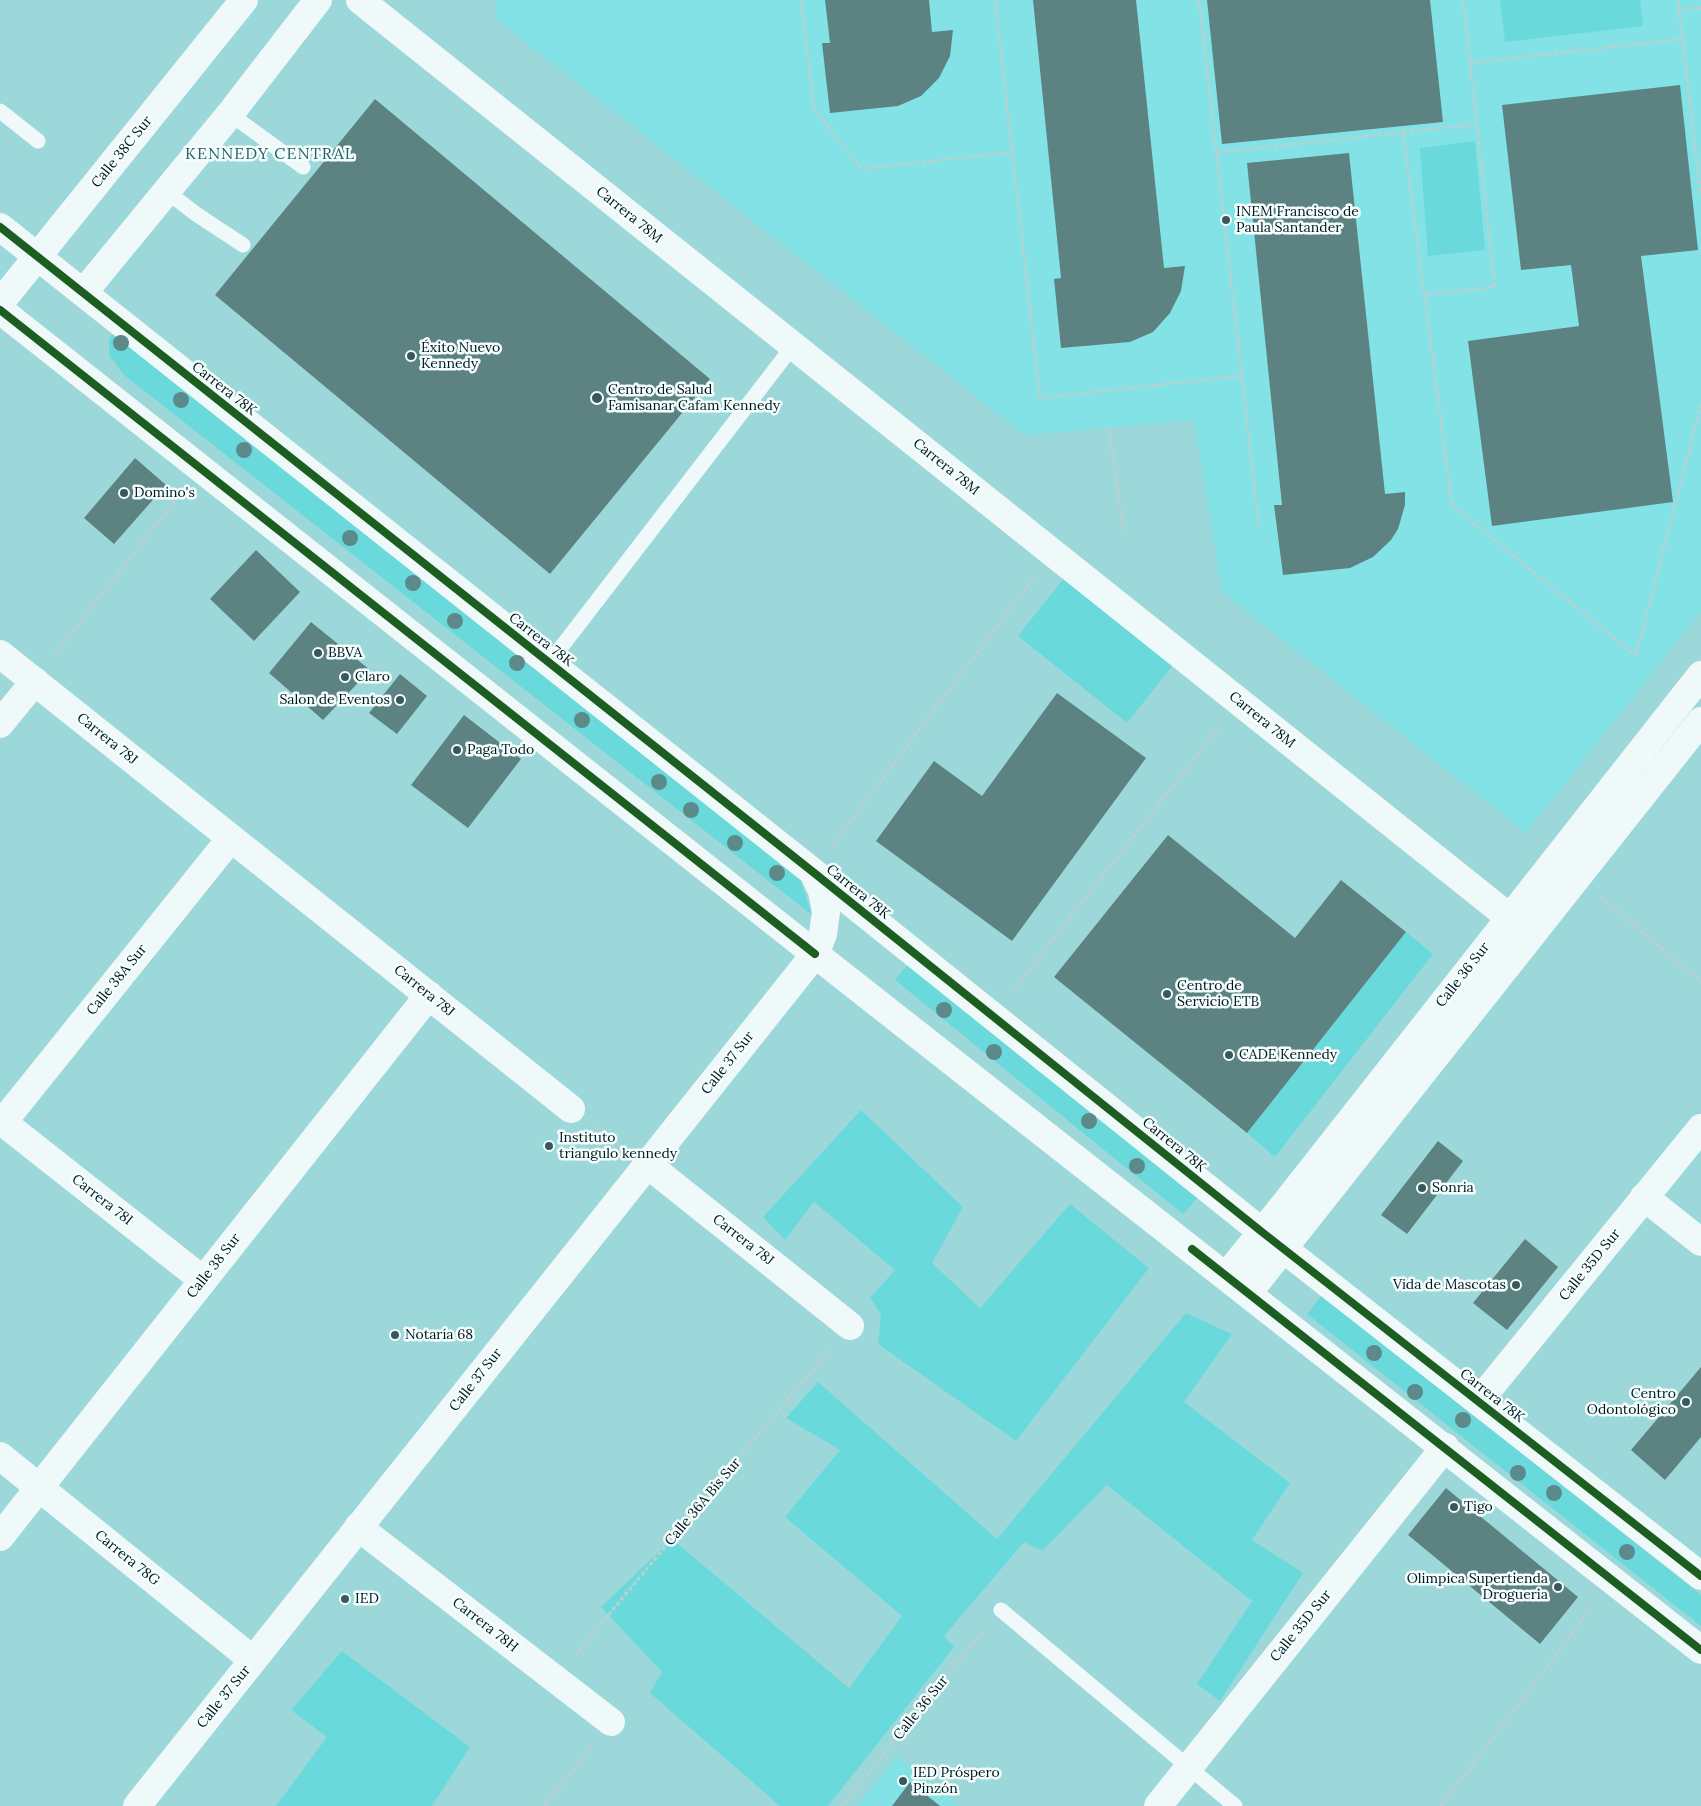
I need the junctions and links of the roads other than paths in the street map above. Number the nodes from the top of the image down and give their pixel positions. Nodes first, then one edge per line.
1 (244, 0) edge
2 (318, 0) edge
3 (360, 0) edge
4 (0, 111) edge
5 (230, 114) junction
6 (38, 142) dead end
7 (303, 167) dead end
8 (166, 191) junction
9 (0, 227) edge
10 (243, 245) dead end
11 (38, 257) junction
12 (83, 293) junction
13 (0, 303) edge
14 (0, 310) edge
15 (793, 346) junction
16 (0, 654) edge
17 (550, 663) junction
18 (1701, 675) edge
19 (34, 681) junction
20 (1692, 703) edge
21 (1701, 721) edge
22 (0, 724) edge
23 (231, 838) junction
24 (813, 872) junction
25 (1509, 917) junction
26 (1532, 935) junction
27 (815, 954) junction
28 (429, 995) junction
29 (572, 1109) road end
30 (2, 1121) edge
31 (1701, 1128) edge
32 (647, 1164) junction
33 (1644, 1197) junction
34 (1262, 1232) junction
35 (1701, 1242) edge
36 (1283, 1248) junction
37 (1226, 1276) junction
38 (203, 1280) junction
39 (1248, 1293) junction
40 (850, 1326) road end
41 (1479, 1401) junction
42 (1444, 1447) junction
43 (0, 1456) edge
44 (39, 1488) junction
45 (358, 1527) junction
46 (0, 1537) edge
47 (1701, 1576) edge
48 (1001, 1610) road end
49 (1701, 1650) edge
50 (253, 1660) junction
51 (611, 1722) road end
52 (1189, 1767) junction
53 (137, 1806) edge
54 (1158, 1806) edge
55 (1235, 1806) edge

1 - 11 street, Calle 38C Sur
2 - 5 street
3 - 15 street, Carrera 78M
4 - 6 lane
5 - 7 lane
5 - 8 street
8 - 10 lane
8 - 12 street
9 - 11 street, Carrera 78K
11 - 12 street, Carrera 78K
11 - 13 street, Calle 38C Sur
12 - 17 street, Carrera 78K
14 - 27 street
15 - 17 lane
15 - 25 street, Carrera 78M
16 - 19 street, Carrera 78J
17 - 24 street, Carrera 78K
18 - 20 street, Calle 36 Sur
19 - 22 street
19 - 23 street, Carrera 78J
20 - 25 street, Calle 36 Sur
21 - 26 street, Calle 36 Sur
23 - 28 street, Carrera 78J
23 - 30 street, Calle 38A Sur
24 - 27 street, Calle 37 Sur
24 - 34 street, Carrera 78K
25 - 26 street, Carrera 78M
25 - 34 street, Calle 36 Sur
26 - 36 street, Calle 36 Sur
27 - 32 street, Calle 37 Sur
27 - 37 street
28 - 29 street, Carrera 78J
28 - 38 street, Calle 38 Sur
30 - 38 street, Carrera 78I
31 - 33 street, Calle 35D Sur
32 - 40 street, Carrera 78J
32 - 45 street, Calle 37 Sur
33 - 35 street
33 - 41 street, Calle 35D Sur
34 - 36 street, Carrera 78K
34 - 37 street, Calle 36 Sur
36 - 39 street, Calle 36 Sur
36 - 41 street, Carrera 78K
37 - 39 street
38 - 44 street, Calle 38 Sur
39 - 42 street
41 - 47 street, Carrera 78K
42 - 49 street
42 - 52 street, Calle 35D Sur
43 - 44 street, Carrera 78G
44 - 46 street, Calle 38 Sur
44 - 50 street, Carrera 78G
45 - 50 street, Calle 37 Sur
45 - 51 street, Carrera 78H
48 - 52 lane
50 - 53 street, Calle 37 Sur
52 - 54 street, Calle 35D Sur
52 - 55 lane

